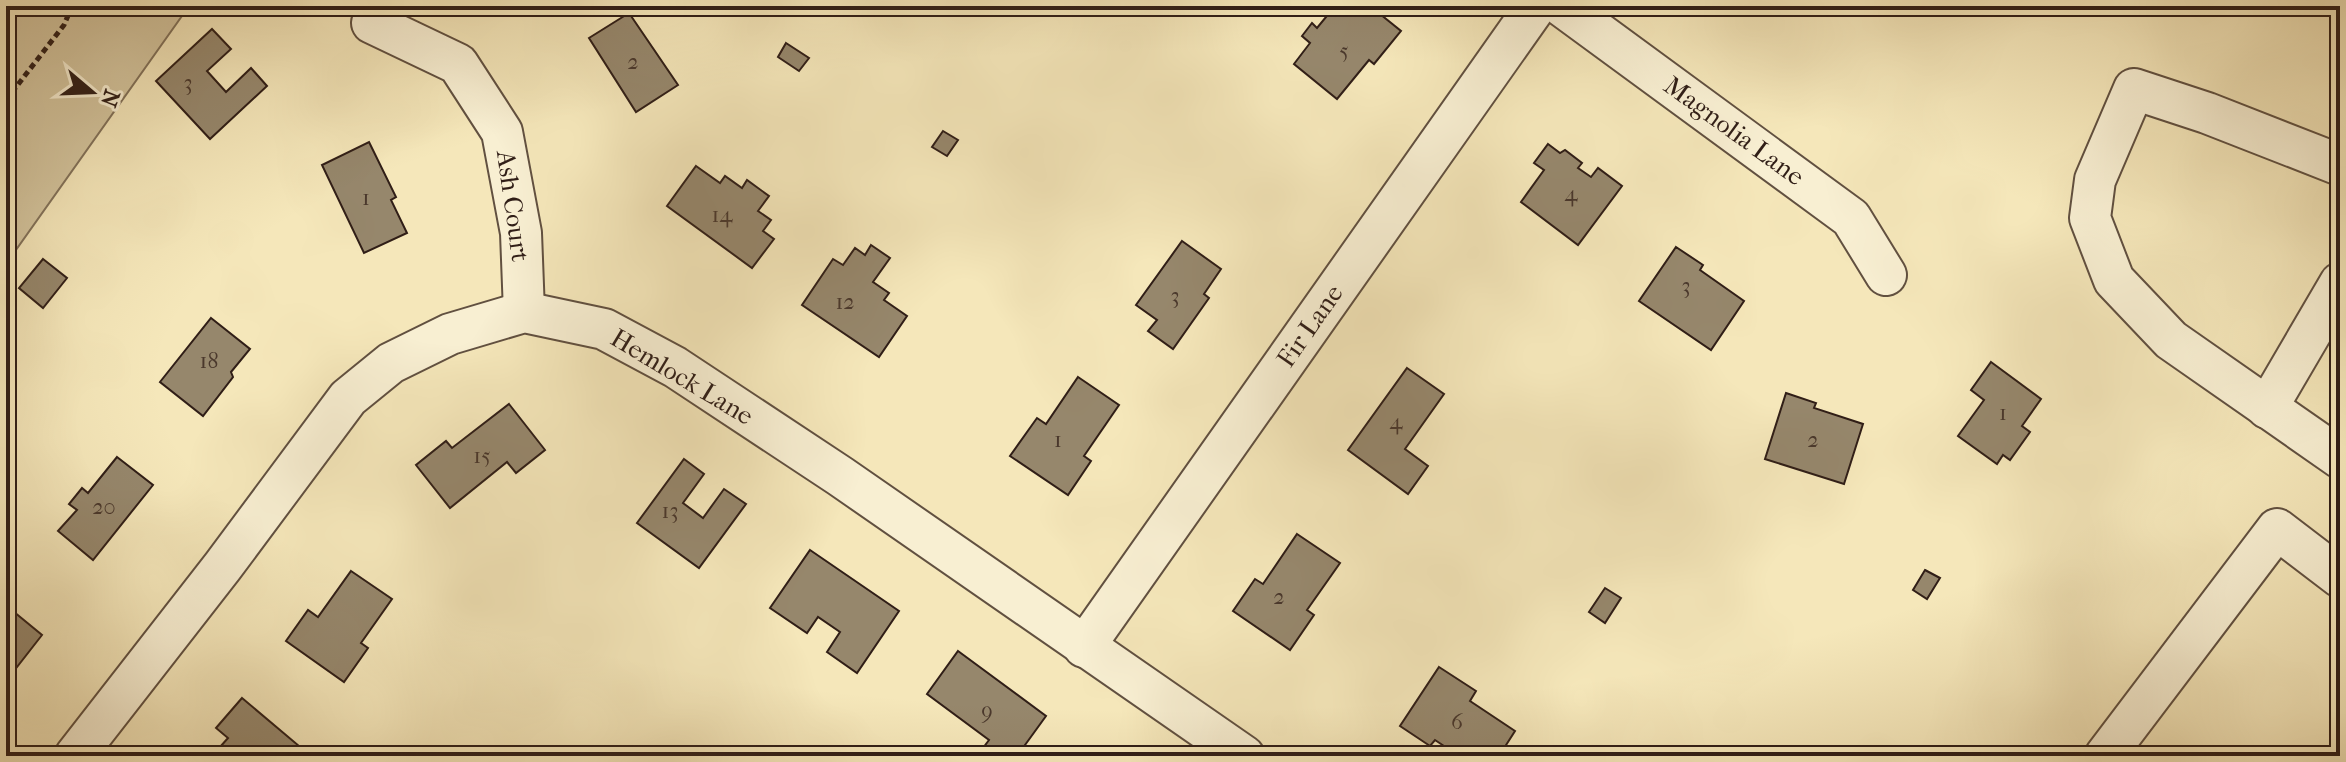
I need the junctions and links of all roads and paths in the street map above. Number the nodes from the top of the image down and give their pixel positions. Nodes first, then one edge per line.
1 (72, 6) edge
2 (1536, 6) edge
3 (1562, 6) edge
4 (372, 23) dead end
5 (6, 100) edge
6 (2340, 165) edge
7 (1886, 275) dead end
8 (2340, 283) edge
9 (524, 312) junction
10 (2267, 408) junction
11 (2340, 458) edge
12 (2340, 577) edge
13 (1084, 647) junction
14 (75, 756) edge
15 (1244, 756) edge
16 (2105, 756) edge

1 - 5 path
2 - 13 street, Fir Lane
3 - 7 street, Magnolia Lane
4 - 9 street, Ash Court
6 - 10 street
8 - 10 street
9 - 13 street, Hemlock Lane
9 - 14 street, Hemlock Lane
10 - 11 street
12 - 16 street
13 - 15 street, Hemlock Lane

